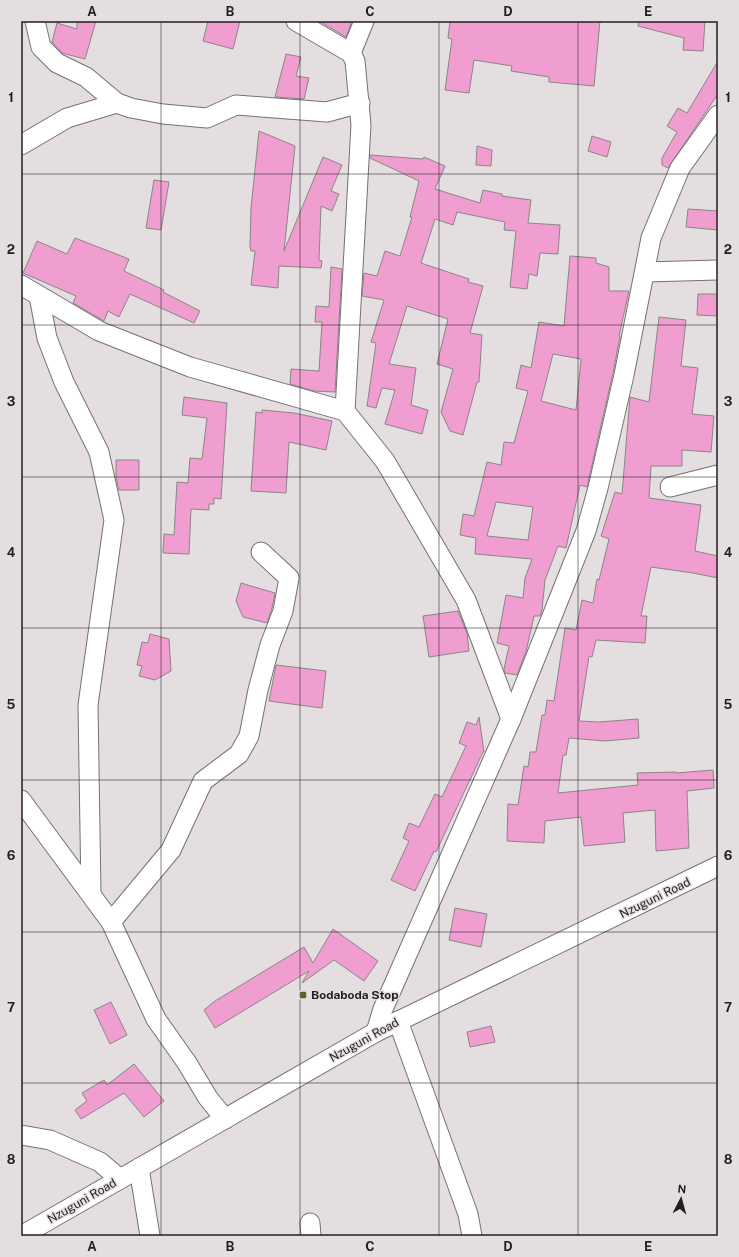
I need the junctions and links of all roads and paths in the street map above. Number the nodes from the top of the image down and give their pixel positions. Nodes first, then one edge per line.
1 (35, 21) edge
2 (296, 21) edge
3 (364, 21) edge
4 (351, 53) junction
5 (117, 103) junction
6 (360, 103) junction
7 (718, 115) edge
8 (21, 145) edge
9 (718, 270) edge
10 (645, 272) junction
11 (21, 285) edge
12 (39, 296) junction
13 (345, 411) junction
14 (718, 475) edge
15 (670, 488) dead end
16 (261, 552) dead end
17 (510, 719) junction
18 (21, 800) edge
19 (718, 866) edge
20 (91, 894) junction
21 (111, 922) junction
22 (398, 1021) junction
23 (376, 1032) junction
24 (225, 1119) junction
25 (21, 1135) edge
26 (139, 1168) junction
27 (120, 1179) junction
28 (21, 1236) edge
29 (150, 1236) edge
30 (472, 1236) edge

1 - 5 street
2 - 4 street
3 - 4 street
4 - 6 street
5 - 6 street
5 - 8 street
6 - 13 street
7 - 10 street
9 - 10 street
10 - 17 street
11 - 12 street
12 - 13 street
12 - 20 street
13 - 17 street
14 - 15 street
16 - 21 street
17 - 23 street
18 - 20 street
19 - 22 street, Nzuguni Road
20 - 21 street
21 - 24 street
22 - 23 street, Nzuguni Road
22 - 30 street
23 - 24 street, Nzuguni Road
24 - 26 street, Nzuguni Road
25 - 27 street
26 - 27 street, Nzuguni Road
26 - 29 street
27 - 28 street, Nzuguni Road

